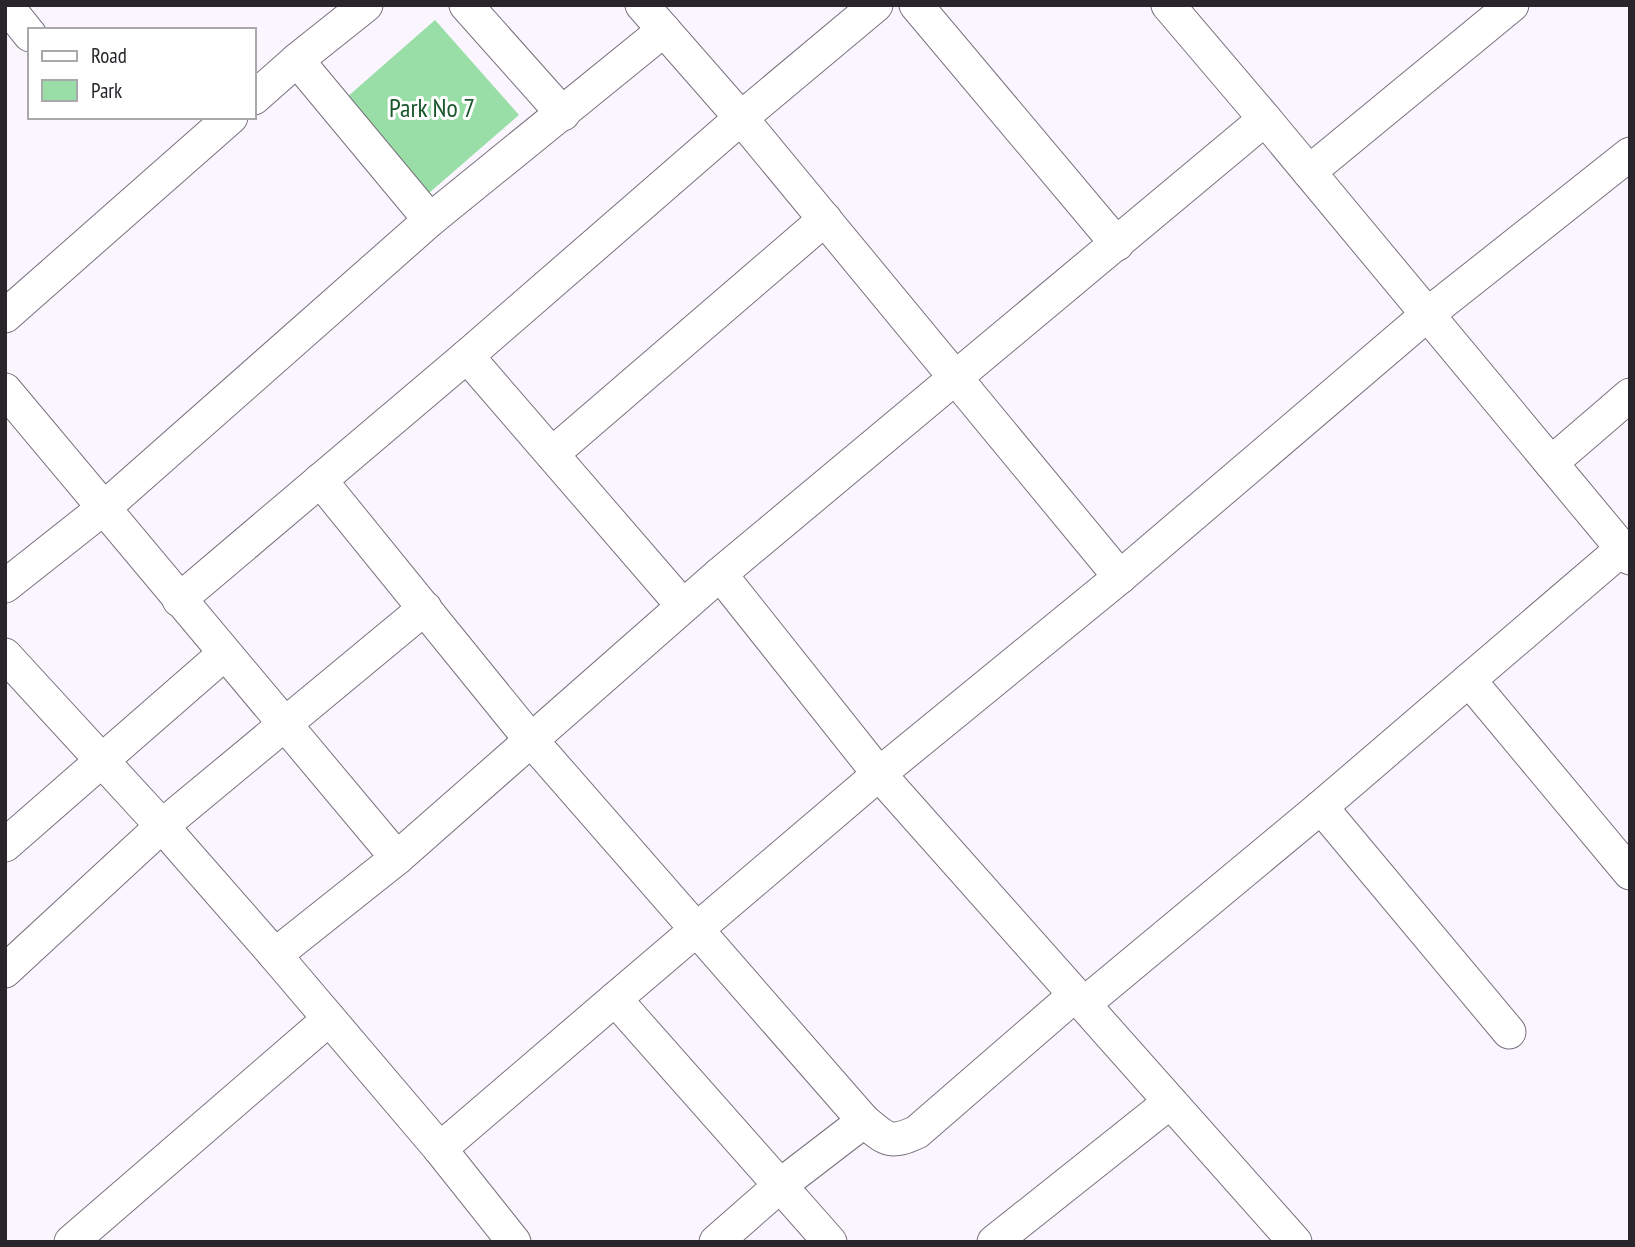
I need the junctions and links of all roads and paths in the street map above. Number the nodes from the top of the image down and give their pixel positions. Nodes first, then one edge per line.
1 (6, 5) edge
2 (366, 5) edge
3 (466, 5) edge
4 (642, 5) edge
5 (876, 5) edge
6 (916, 5) edge
7 (1512, 5) edge
8 (1185, 11) edge
9 (664, 30) junction
10 (28, 32) edge
11 (298, 60) junction
12 (256, 96) edge
13 (563, 114) junction
14 (741, 118) junction
15 (230, 119) edge
16 (1265, 119) junction
17 (1630, 154) edge
18 (1309, 172) junction
19 (825, 219) junction
20 (430, 220) junction
21 (1117, 244) junction
22 (1429, 314) junction
23 (5, 316) edge
24 (467, 356) junction
25 (956, 377) junction
26 (5, 390) edge
27 (1630, 395) edge
28 (552, 454) junction
29 (1551, 463) junction
30 (320, 480) junction
31 (105, 507) junction
32 (1626, 553) edge
33 (720, 574) junction
34 (1119, 577) junction
35 (5, 586) edge
36 (179, 600) junction
37 (683, 606) junction
38 (425, 608) junction
39 (224, 654) junction
40 (5, 655) edge
41 (1469, 680) junction
42 (285, 726) junction
43 (531, 740) junction
44 (103, 761) junction
45 (879, 774) junction
46 (1321, 807) junction
47 (162, 826) junction
48 (5, 845) edge
49 (397, 858) junction
50 (1630, 873) edge
51 (696, 930) junction
52 (275, 955) junction
53 (5, 971) edge
54 (615, 999) junction
55 (1080, 1000) junction
56 (329, 1019) junction
57 (1509, 1032) dead end
58 (1170, 1102) junction
59 (864, 1121) junction
60 (440, 1149) junction
61 (782, 1184) junction
62 (71, 1242) edge
63 (514, 1242) edge
64 (716, 1242) edge
65 (830, 1242) edge
66 (994, 1242) edge
67 (1295, 1242) edge

1 - 10 street
2 - 11 street
3 - 13 street
4 - 9 street
5 - 14 street
6 - 21 street
7 - 18 street
8 - 16 street
9 - 13 street
9 - 14 street
11 - 12 street
11 - 20 street
13 - 20 street
14 - 19 street
14 - 24 street
15 - 23 street
16 - 18 street
16 - 21 street
17 - 22 street
18 - 22 street
19 - 25 street
19 - 28 street
20 - 31 street
21 - 25 street
22 - 29 street
22 - 34 street
24 - 28 street
24 - 30 street
25 - 33 street
25 - 34 street
26 - 31 street
27 - 29 street
28 - 37 street
29 - 32 street
30 - 36 street
30 - 38 street
31 - 35 street
31 - 36 street
32 - 41 street
33 - 37 street
33 - 45 street
34 - 45 street
36 - 39 street
37 - 43 street
38 - 42 street
38 - 43 street
39 - 42 street
39 - 44 street
40 - 44 street
41 - 46 street
41 - 50 street
42 - 47 street
42 - 49 street
43 - 49 street
43 - 51 street
44 - 47 street
44 - 48 street
45 - 51 street
45 - 55 street
46 - 55 street
46 - 57 street
47 - 52 street
47 - 53 street
49 - 52 street
51 - 54 street
51 - 59 street
52 - 56 street
54 - 60 street
54 - 61 street
55 - 58 street
55 - 59 street
56 - 60 street
56 - 62 street
58 - 66 street
58 - 67 street
59 - 61 street
60 - 63 street
61 - 64 street
61 - 65 street

